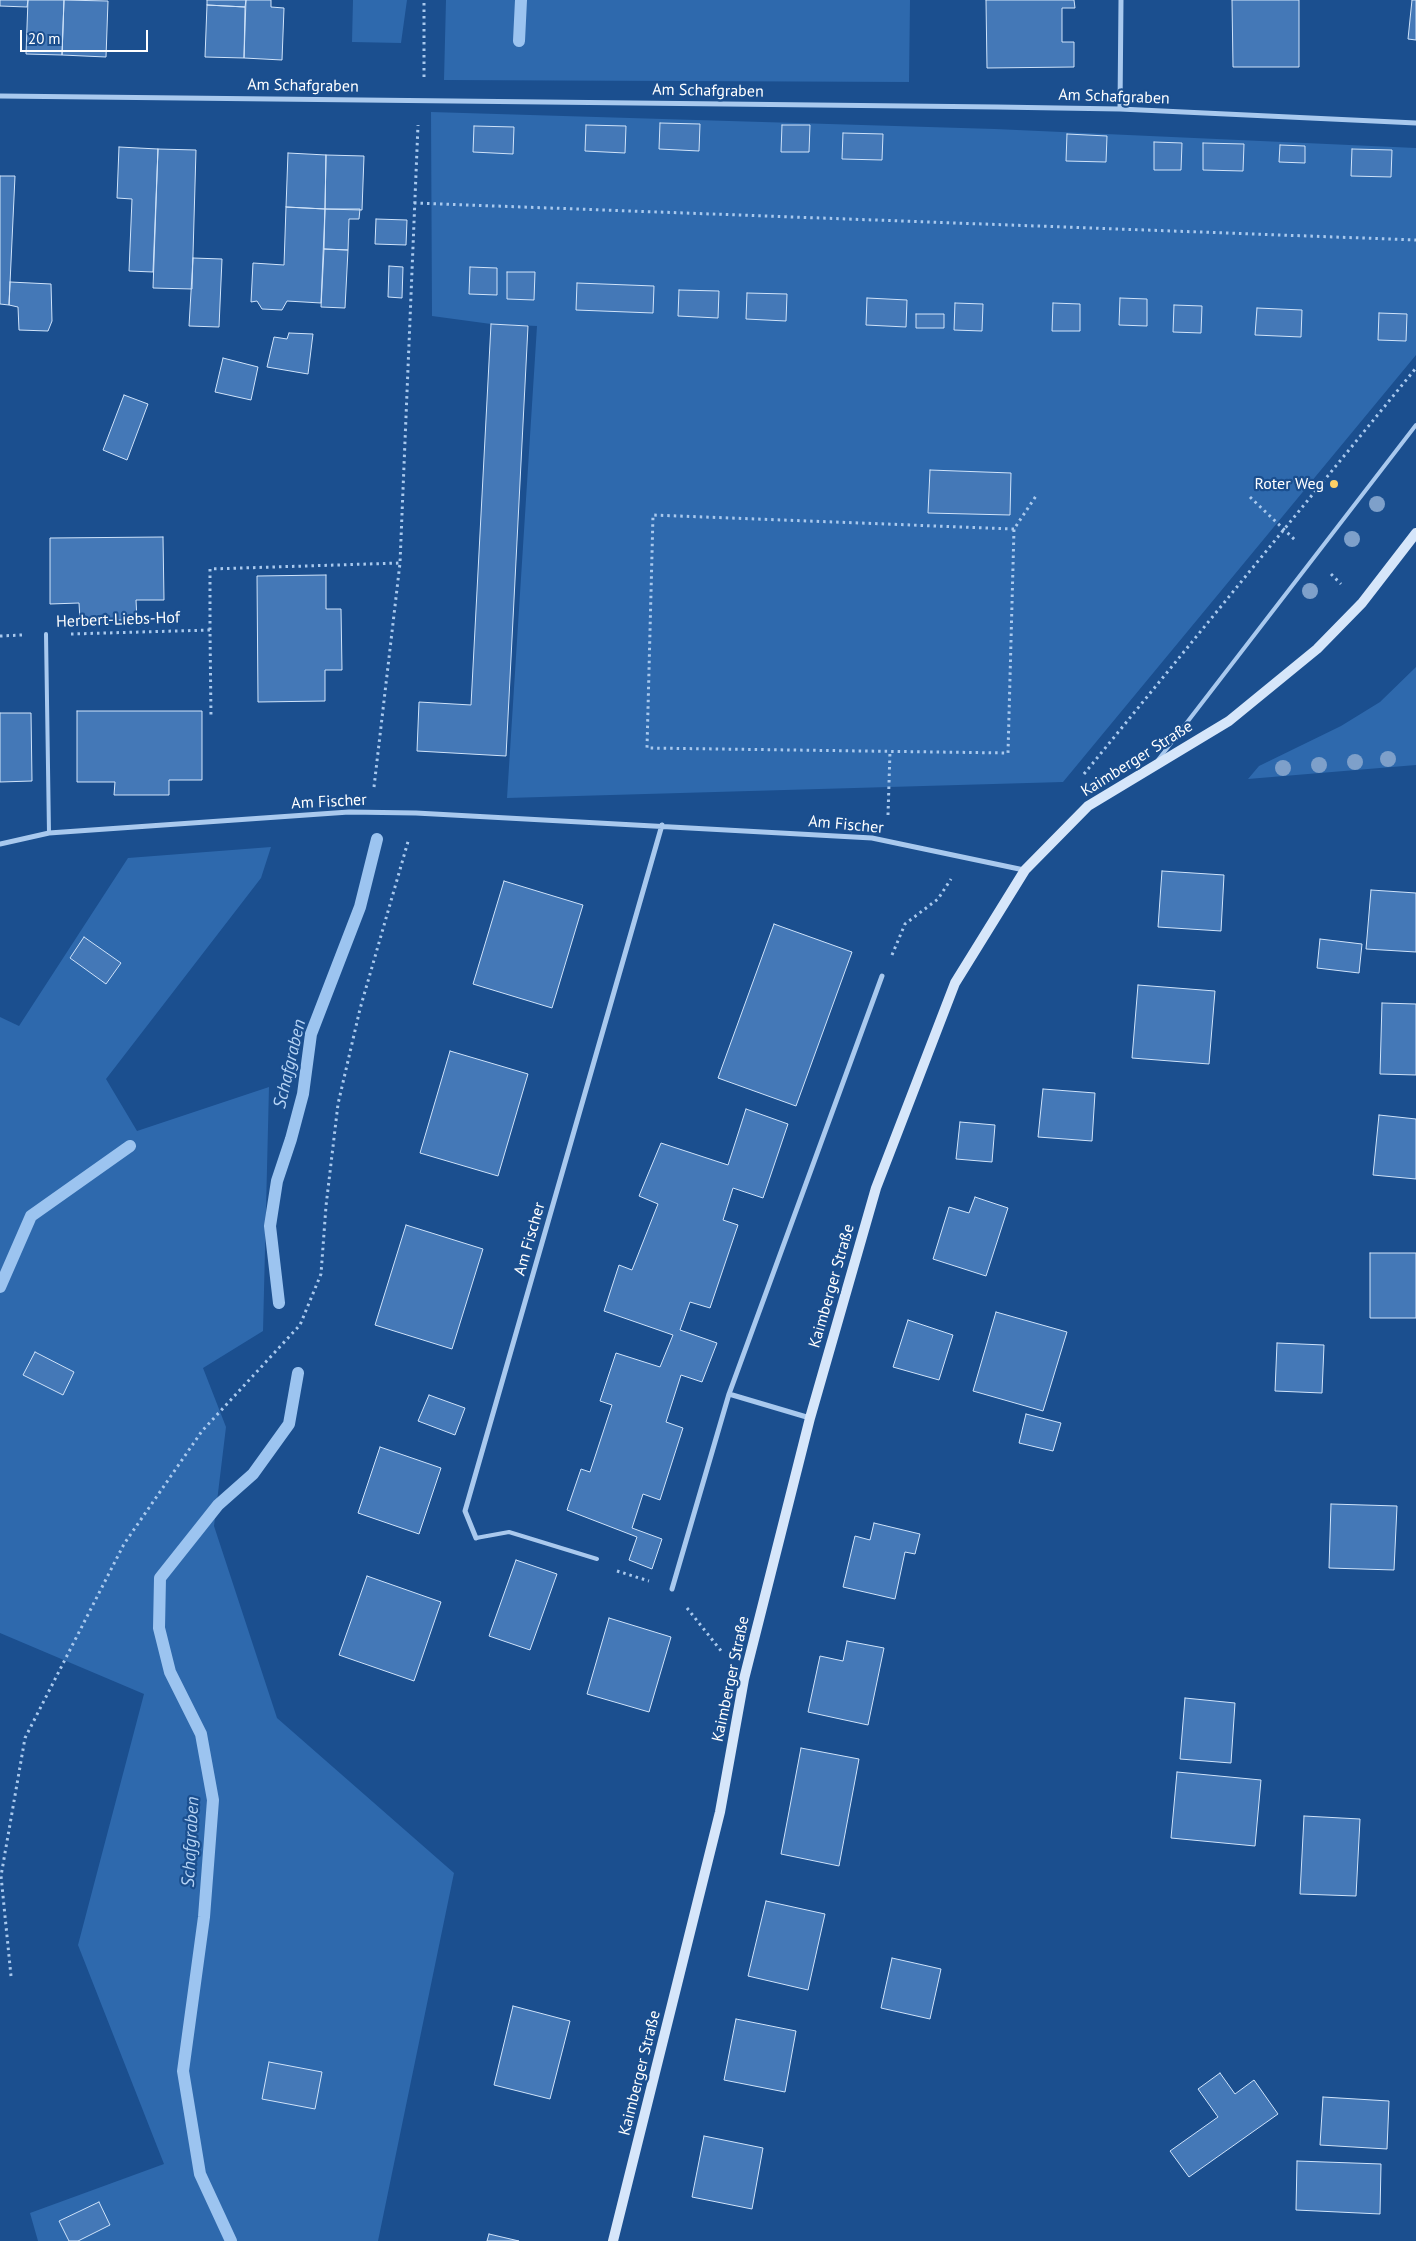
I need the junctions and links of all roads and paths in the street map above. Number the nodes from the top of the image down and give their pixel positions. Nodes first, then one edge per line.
1 (424, 0) edge
2 (1121, 0) edge
3 (0, 96) edge
4 (419, 100) junction
5 (1120, 109) junction
6 (1416, 123) edge
7 (414, 203) junction
8 (1416, 240) edge
9 (1416, 368) edge
10 (1416, 424) edge
11 (1036, 496) dead end
12 (1250, 497) dead end
13 (1014, 529) junction
14 (1284, 529) junction
15 (1416, 533) edge
16 (400, 563) junction
17 (210, 630) junction
18 (46, 634) joint
19 (210, 718) dead end
20 (890, 751) junction
21 (1154, 766) junction
22 (1080, 780) dead end
23 (371, 812) junction
24 (416, 813) junction
25 (662, 825) junction
26 (49, 833) junction
27 (888, 841) junction
28 (0, 844) edge
29 (967, 857) junction
30 (1025, 870) junction
31 (882, 976) joint
32 (729, 1394) junction
33 (810, 1418) junction
34 (476, 1538) joint
35 (597, 1559) dead end
36 (624, 1573) dead end
37 (649, 1581) dead end
38 (672, 1590) joint
39 (744, 1678) junction
40 (12, 1976) dead end
41 (613, 2241) edge

1 - 4 path
2 - 5 street
3 - 4 street, Am Schafgraben
4 - 5 street, Am Schafgraben
4 - 7 path
5 - 6 street, Am Schafgraben
7 - 8 path
7 - 16 path
9 - 14 path
10 - 21 lane
11 - 13 path
12 - 14 path
13 - 20 path
13 - 20 path
14 - 22 path
15 - 21 main road, Kaimberger Straße
16 - 17 path
16 - 23 path
17 - 18 path, Herbert-Liebs-Hof
17 - 19 path
18 - 26 lane, Herbert-Liebs-Hof
20 - 27 path
21 - 30 main road, Kaimberger Straße
23 - 24 street, Am Fischer
23 - 26 street, Am Fischer
24 - 25 street, Am Fischer
24 - 40 path
25 - 27 street, Am Fischer
25 - 34 street, Am Fischer
26 - 28 street, Am Fischer
27 - 29 street, Am Fischer
29 - 30 street, Am Fischer
29 - 31 path
30 - 33 main road, Kaimberger Straße
31 - 32 street
32 - 33 street
32 - 38 street
33 - 39 main road, Kaimberger Straße
34 - 35 lane, Am Fischer
36 - 37 path
38 - 39 path
39 - 41 main road, Kaimberger Straße

